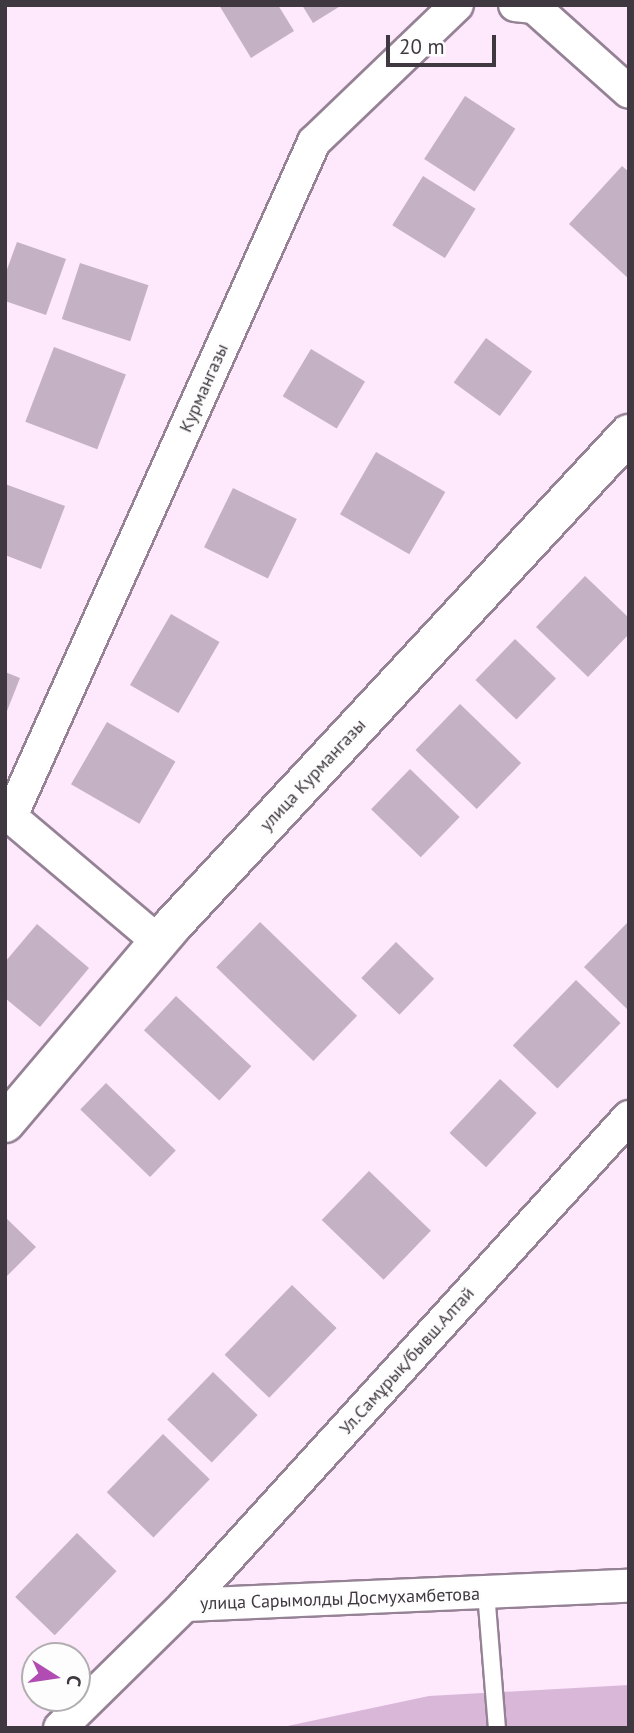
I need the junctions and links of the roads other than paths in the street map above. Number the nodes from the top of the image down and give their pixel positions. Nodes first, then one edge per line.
1 (457, 5) edge
2 (524, 6) edge
3 (629, 92) edge
4 (629, 435) edge
5 (8, 813) edge
6 (159, 942) junction
7 (629, 1117) edge
8 (5, 1123) edge
9 (629, 1586) edge
10 (486, 1592) junction
11 (185, 1605) junction
12 (60, 1728) edge
13 (498, 1728) edge

1 - 5 street, Курмангазы
2 - 3 street
4 - 6 street, улица Курмангазы
5 - 6 street
6 - 8 street, улица Курмангазы
7 - 11 street, Ул.Самұрық/бывш.Алтай
9 - 10 street, улица Сарымолды Досмухамбетова
10 - 11 street, улица Сарымолды Досмухамбетова
10 - 13 lane
11 - 12 street, улица Сарымолды Досмухамбетова

